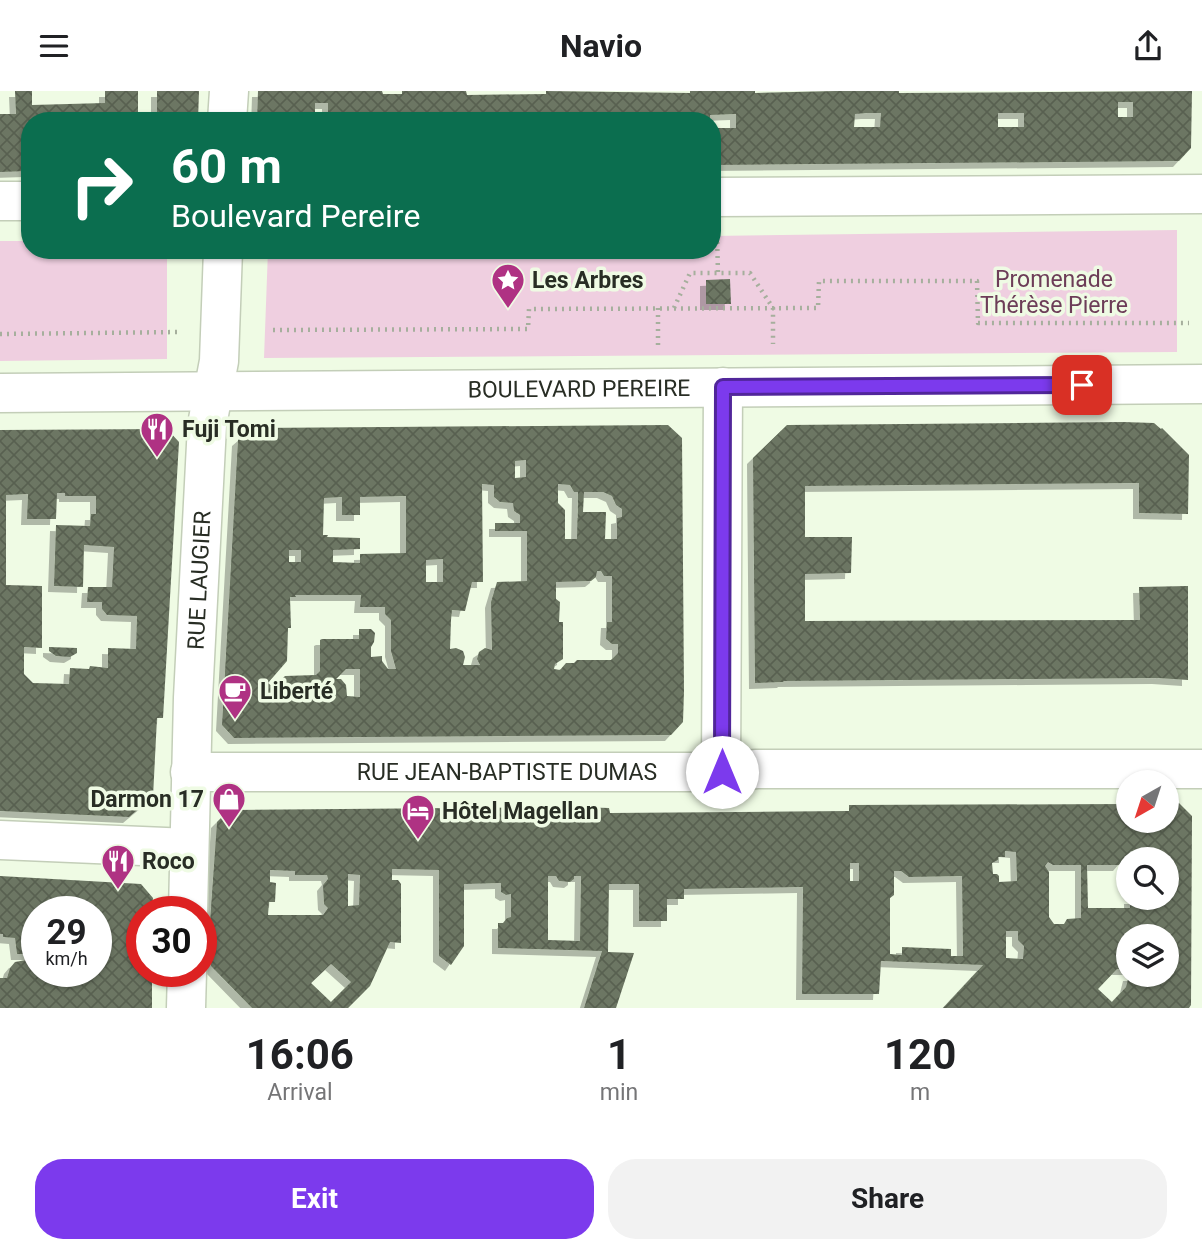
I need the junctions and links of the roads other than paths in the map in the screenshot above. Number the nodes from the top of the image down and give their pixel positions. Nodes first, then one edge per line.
1 (229, 91) edge
2 (228, 112) edge
3 (1202, 194) edge
4 (0, 201) edge
5 (21, 201) edge
6 (721, 213) edge
7 (223, 259) edge
8 (1202, 384) edge
9 (723, 387) junction
10 (214, 391) junction
11 (0, 393) edge
12 (1202, 769) edge
13 (190, 772) junction
14 (722, 772) junction
15 (0, 840) edge
16 (189, 848) junction
17 (188, 896) edge

1 - 2 street
3 - 6 street
4 - 5 street
7 - 10 street, RUE LAUGIER
8 - 9 street, BOULEVARD PEREIRE
9 - 10 street, BOULEVARD PEREIRE
9 - 14 street
10 - 11 street, BOULEVARD PEREIRE
10 - 13 street, RUE LAUGIER
12 - 14 street, RUE JEAN-BAPTISTE DUMAS
13 - 14 street, RUE JEAN-BAPTISTE DUMAS
13 - 16 street, RUE LAUGIER
15 - 16 street
16 - 17 street, RUE LAUGIER

